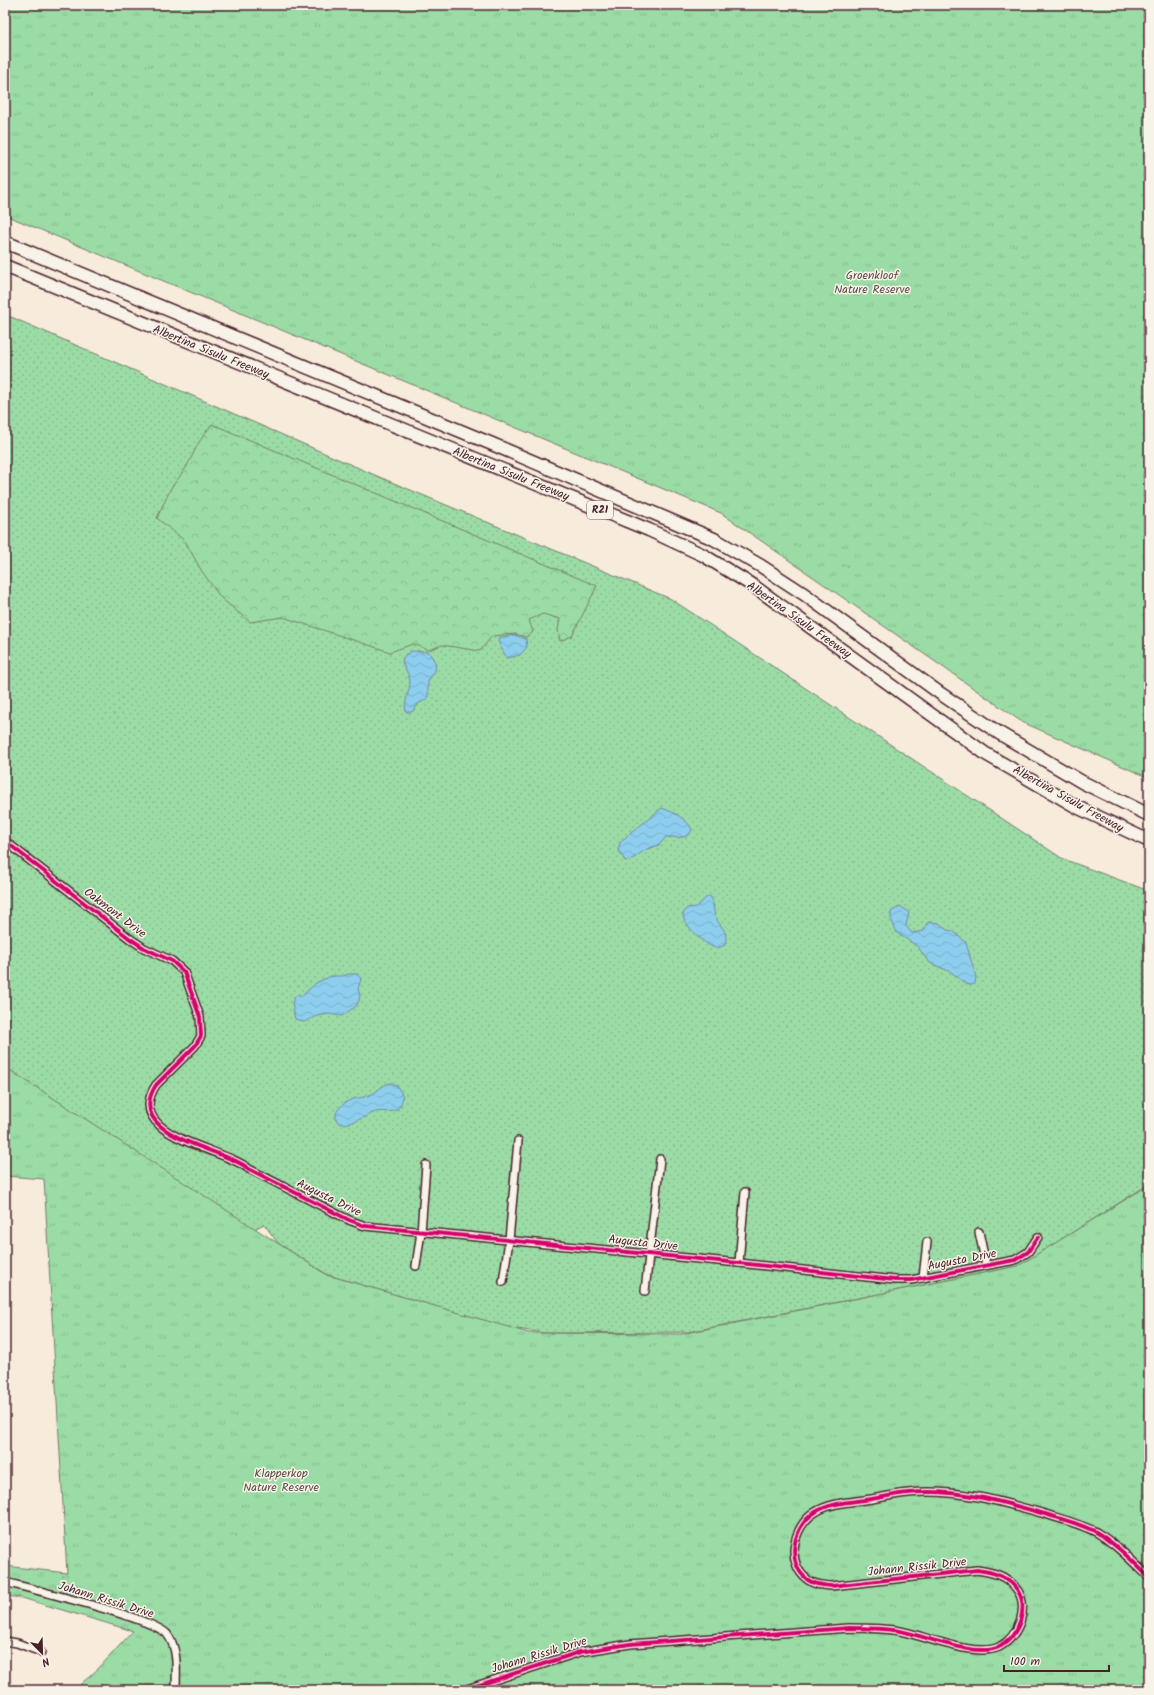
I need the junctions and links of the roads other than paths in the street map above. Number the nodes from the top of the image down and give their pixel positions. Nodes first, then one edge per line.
1 (5, 242) edge
2 (5, 266) edge
3 (1149, 815) edge
4 (5, 841) edge
5 (1149, 841) edge
6 (518, 1141) dead end
7 (660, 1159) dead end
8 (426, 1165) dead end
9 (249, 1169) joint
10 (745, 1192) dead end
11 (421, 1232) junction
12 (979, 1232) dead end
13 (1038, 1238) dead end
14 (509, 1240) junction
15 (927, 1242) dead end
16 (650, 1254) junction
17 (740, 1263) junction
18 (986, 1265) junction
19 (416, 1266) dead end
20 (923, 1278) junction
21 (503, 1282) dead end
22 (645, 1291) dead end
23 (1149, 1577) edge
24 (5, 1582) edge
25 (5, 1641) edge
26 (41, 1652) dead end
27 (176, 1690) edge
28 (464, 1690) edge

1 - 3 highway, Albertina Sisulu Freeway / R21
2 - 5 highway, Albertina Sisulu Freeway / R21
4 - 9 street, Oakmont Drive
6 - 14 street
7 - 16 street
8 - 11 street
9 - 11 street, Augusta Drive
10 - 17 street
11 - 14 street, Augusta Drive
11 - 19 street
12 - 18 street
13 - 18 street, Augusta Drive
14 - 16 street, Augusta Drive
14 - 21 street
15 - 20 street
16 - 17 street, Augusta Drive
16 - 22 street
17 - 20 street, Augusta Drive
18 - 20 street, Augusta Drive
23 - 28 street, Johann Rissik Drive
24 - 27 street, Johann Rissik Drive
25 - 26 street

